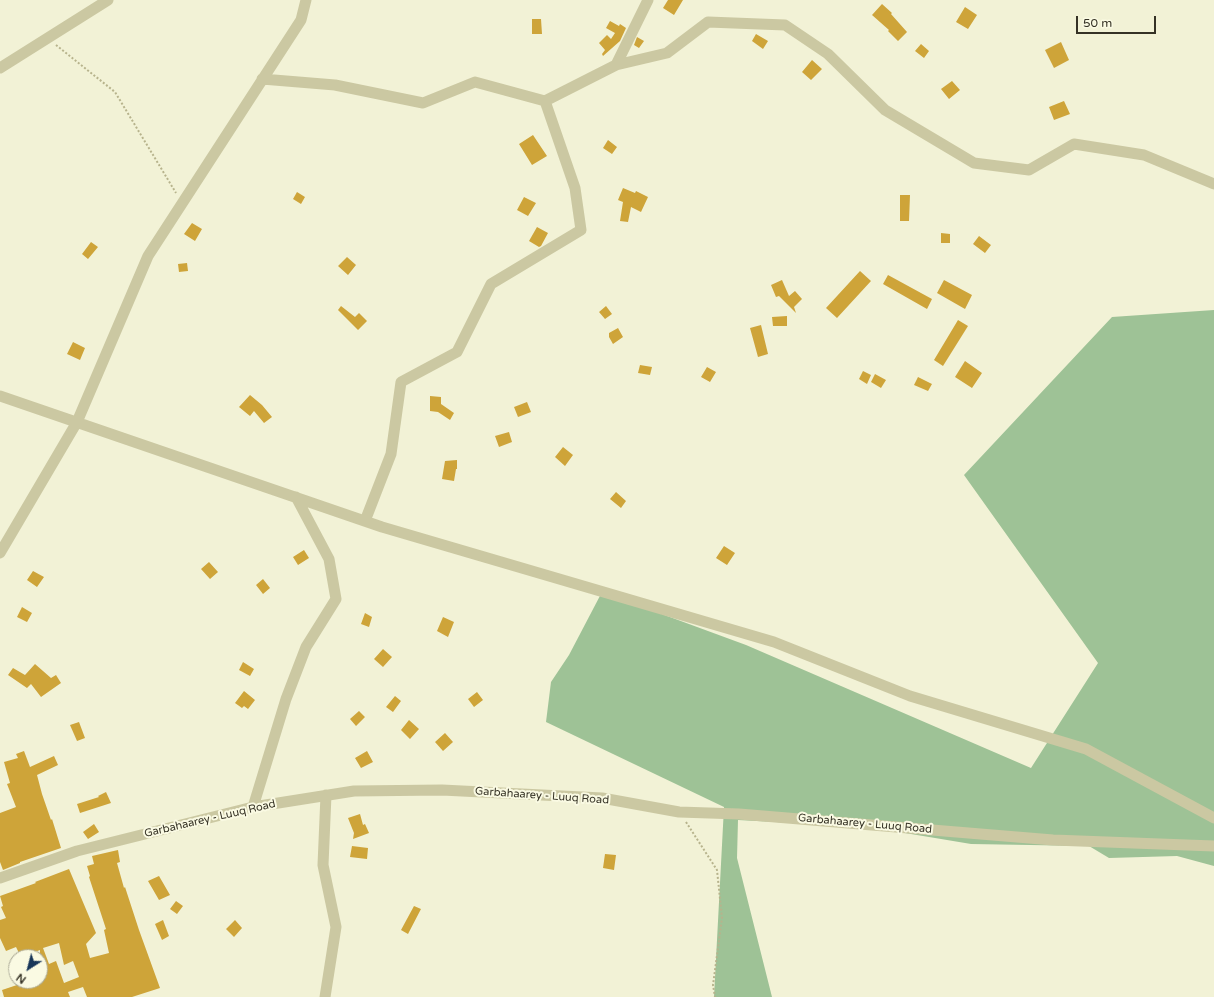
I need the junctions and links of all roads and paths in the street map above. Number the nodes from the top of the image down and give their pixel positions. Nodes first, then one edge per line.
1 (108, 0) edge
2 (306, 0) edge
3 (648, 0) edge
4 (47, 38) junction
5 (616, 65) junction
6 (0, 68) edge
7 (262, 79) junction
8 (545, 101) junction
9 (1214, 184) edge
10 (182, 202) junction
11 (0, 396) edge
12 (77, 422) junction
13 (296, 497) junction
14 (365, 521) junction
15 (0, 553) edge
16 (326, 795) junction
17 (253, 807) junction
18 (679, 812) junction
19 (1214, 818) edge
20 (1214, 846) edge
21 (0, 878) edge
22 (325, 997) edge
23 (714, 997) edge

1 - 4 street
2 - 7 street
3 - 5 street
4 - 6 street
4 - 10 path
5 - 8 street
5 - 9 street
7 - 8 street
7 - 10 street
8 - 14 street
10 - 12 street
11 - 12 street
12 - 13 street
12 - 15 street
13 - 14 street
13 - 17 street
14 - 19 street
16 - 17 street, Garbahaarey - Luuq Road
16 - 18 street, Garbahaarey - Luuq Road
16 - 22 street
17 - 21 street, Garbahaarey - Luuq Road
18 - 20 street, Garbahaarey - Luuq Road
18 - 23 path

